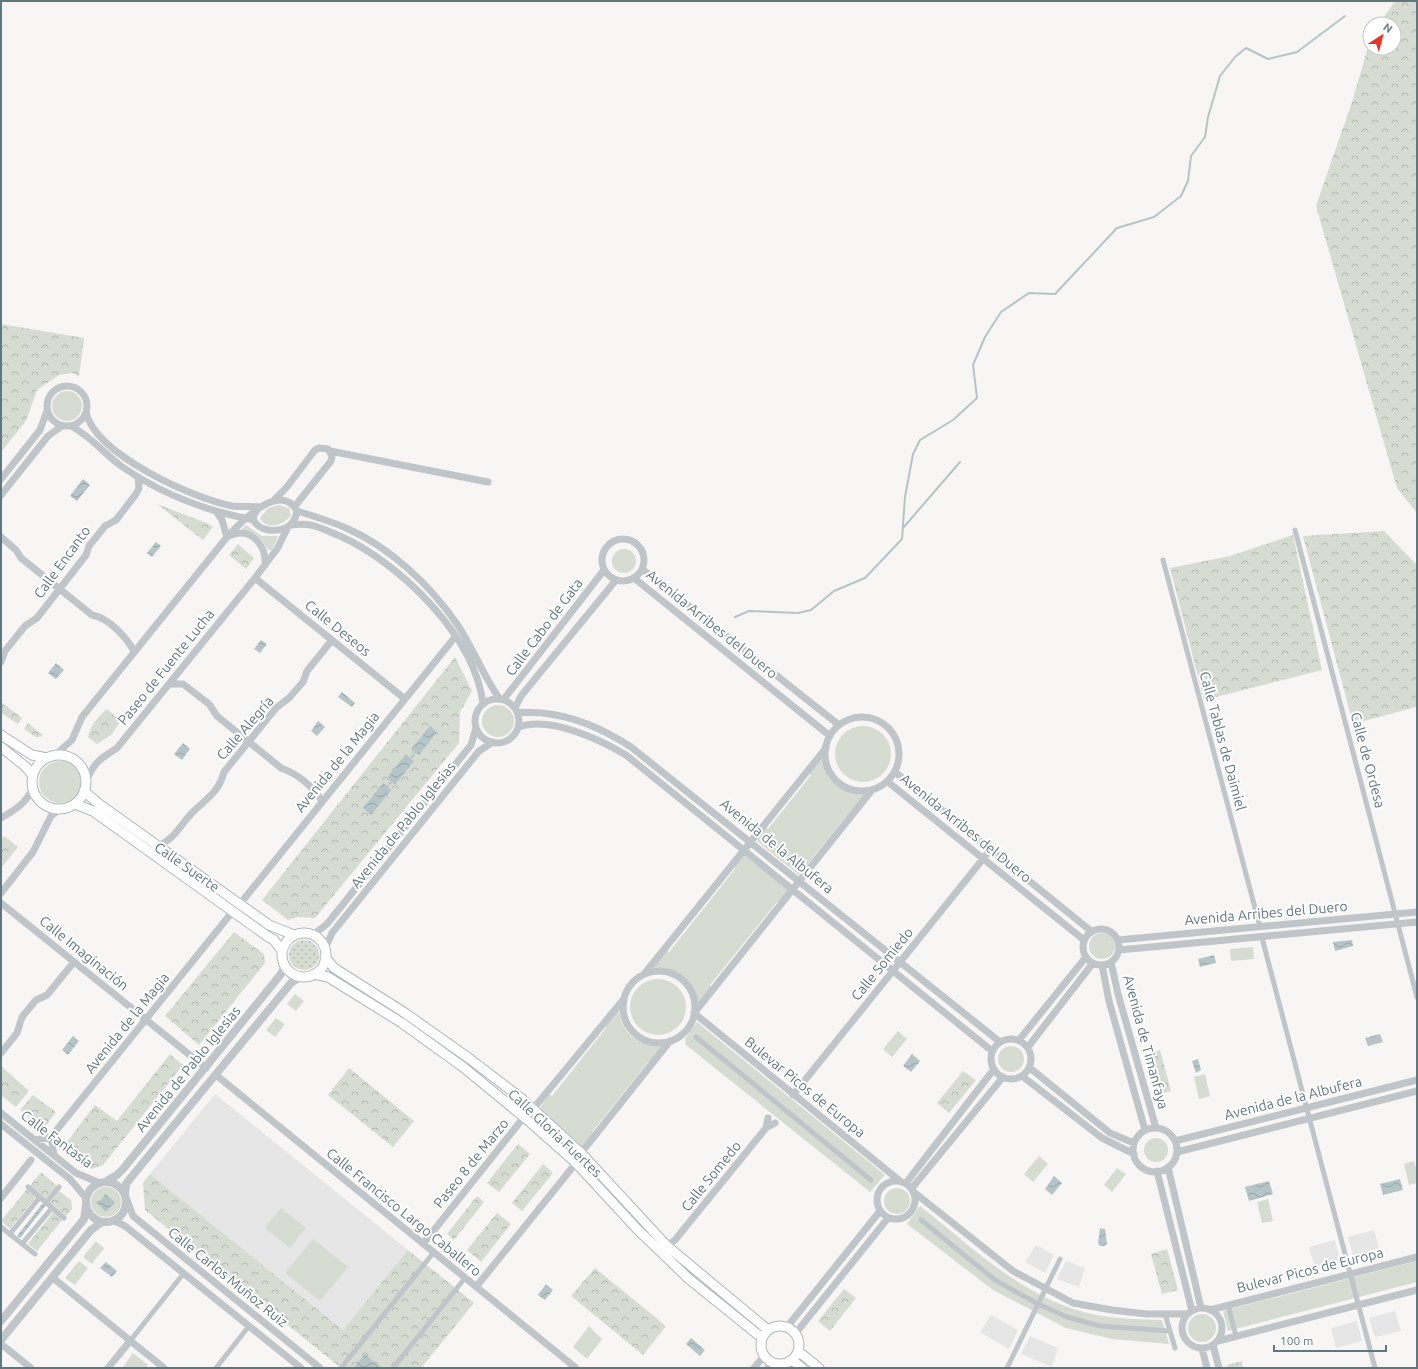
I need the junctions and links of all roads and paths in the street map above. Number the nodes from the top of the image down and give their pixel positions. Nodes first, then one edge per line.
1 (47, 411) junction
2 (86, 413) junction
3 (62, 426) junction
4 (71, 426) junction
5 (330, 451) junction
6 (138, 477) junction
7 (1, 479) edge
8 (488, 482) dead end
9 (1, 495) edge
10 (273, 501) junction
11 (296, 508) junction
12 (258, 509) junction
13 (216, 512) junction
14 (246, 518) junction
15 (254, 520) junction
16 (289, 526) junction
17 (1295, 530) dead end
18 (1, 537) edge
19 (227, 537) junction
20 (1164, 560) dead end
21 (265, 565) junction
22 (642, 569) junction
23 (604, 570) junction
24 (255, 578) junction
25 (634, 578) junction
26 (616, 580) junction
27 (60, 588) junction
28 (455, 637) junction
29 (332, 640) junction
30 (134, 651) junction
31 (1, 662) edge
32 (169, 684) junction
33 (405, 699) junction
34 (501, 699) junction
35 (483, 704) junction
36 (517, 710) junction
37 (839, 725) junction
38 (519, 727) junction
39 (476, 728) junction
40 (1, 734) edge
41 (830, 736) junction
42 (249, 742) junction
43 (493, 742) junction
44 (1, 747) edge
45 (826, 748) junction
46 (51, 756) junction
47 (895, 772) junction
48 (32, 776) junction
49 (86, 782) junction
50 (888, 782) junction
51 (33, 788) junction
52 (872, 790) junction
53 (84, 792) junction
54 (322, 801) junction
55 (75, 804) junction
56 (60, 809) junction
57 (1, 818) edge
58 (750, 842) junction
59 (158, 846) junction
60 (991, 849) junction
61 (743, 850) junction
62 (984, 858) junction
63 (800, 881) junction
64 (793, 890) junction
65 (1, 893) edge
66 (1, 903) edge
67 (240, 904) junction
68 (233, 911) junction
69 (1417, 912) edge
70 (1395, 914) junction
71 (1417, 922) edge
72 (1398, 924) junction
73 (1260, 927) junction
74 (1091, 932) junction
75 (294, 935) junction
76 (313, 935) junction
77 (1262, 938) junction
78 (1084, 940) junction
79 (1118, 940) junction
80 (1119, 950) junction
81 (282, 951) junction
82 (325, 953) junction
83 (1086, 957) junction
84 (74, 962) junction
85 (900, 962) junction
86 (1112, 962) junction
87 (1093, 963) junction
88 (1102, 965) junction
89 (285, 966) junction
90 (893, 971) junction
91 (645, 973) junction
92 (314, 974) junction
93 (300, 977) junction
94 (1417, 997) edge
95 (623, 1000) junction
96 (695, 1012) junction
97 (146, 1020) junction
98 (696, 1037) dead end
99 (1019, 1040) junction
100 (670, 1041) junction
101 (1000, 1042) junction
102 (1028, 1047) junction
103 (992, 1051) junction
104 (1, 1053) edge
105 (206, 1068) junction
106 (1030, 1068) junction
107 (994, 1069) junction
108 (216, 1075) junction
109 (1022, 1076) junction
110 (1003, 1077) junction
111 (1417, 1080) edge
112 (1417, 1091) edge
113 (793, 1095) junction
114 (1307, 1108) junction
115 (533, 1109) junction
116 (1, 1113) edge
117 (524, 1117) junction
118 (768, 1118) dead end
119 (1310, 1119) junction
120 (775, 1123) dead end
121 (1, 1124) edge
122 (766, 1128) junction
123 (1156, 1128) junction
124 (1145, 1130) junction
125 (51, 1137) junction
126 (35, 1140) junction
127 (1175, 1142) junction
128 (1134, 1143) junction
129 (30, 1147) junction
130 (1177, 1152) junction
131 (581, 1153) junction
132 (1134, 1154) junction
133 (54, 1155) junction
134 (30, 1160) junction
135 (46, 1160) junction
136 (576, 1163) junction
137 (1168, 1167) junction
138 (1157, 1171) junction
139 (871, 1180) dead end
140 (102, 1182) junction
141 (903, 1182) junction
142 (59, 1187) dead end
143 (28, 1188) dead end
144 (913, 1190) junction
145 (40, 1197) junction
146 (126, 1197) junction
147 (1, 1198) edge
148 (86, 1202) junction
149 (46, 1203) junction
150 (52, 1208) junction
151 (880, 1211) junction
152 (64, 1218) dead end
153 (888, 1218) junction
154 (921, 1220) dead end
155 (115, 1221) junction
156 (102, 1222) junction
157 (1, 1227) edge
158 (10, 1234) junction
159 (22, 1244) junction
160 (423, 1244) junction
161 (670, 1249) junction
162 (434, 1252) junction
163 (35, 1254) dead end
164 (1417, 1257) edge
165 (1060, 1258) dead end
166 (184, 1273) junction
167 (1351, 1274) junction
168 (53, 1278) junction
169 (465, 1278) junction
170 (476, 1287) junction
171 (1045, 1289) junction
172 (1417, 1290) edge
173 (1038, 1304) junction
174 (1228, 1305) junction
175 (1359, 1305) junction
176 (1202, 1308) junction
177 (1210, 1310) junction
178 (1190, 1312) junction
179 (1165, 1314) junction
180 (1, 1321) edge
181 (249, 1326) junction
182 (787, 1327) junction
183 (768, 1330) junction
184 (1170, 1331) junction
185 (796, 1334) junction
186 (1236, 1336) junction
187 (762, 1338) junction
188 (1, 1340) edge
189 (130, 1341) junction
190 (1215, 1343) junction
191 (1, 1344) edge
192 (1175, 1348) dead end
193 (1202, 1349) junction
194 (798, 1351) junction
195 (764, 1356) junction
196 (792, 1360) junction
197 (770, 1365) edge
198 (31, 1368) edge
199 (108, 1368) edge
200 (164, 1368) edge
201 (216, 1368) edge
202 (301, 1368) edge
203 (320, 1368) edge
204 (341, 1368) edge
205 (393, 1368) edge
206 (576, 1368) edge
207 (754, 1368) edge
208 (802, 1368) edge
209 (819, 1368) edge
210 (1007, 1368) edge
211 (1207, 1368) edge
212 (1219, 1368) edge
213 (1375, 1368) edge

1 - 2 street
1 - 3 street
1 - 7 street
2 - 4 street
2 - 12 street
3 - 4 street
3 - 9 street
4 - 6 street
5 - 8 street
5 - 10 street
5 - 11 street
6 - 13 street
6 - 27 street, Calle Encanto
10 - 11 street
10 - 12 street
11 - 16 street
11 - 34 street
12 - 14 street
12 - 15 street
13 - 14 street
13 - 19 street
14 - 15 street
14 - 19 street
15 - 16 street
16 - 21 street, Paseo de Fuente Lucha
16 - 28 street
17 - 70 street, Calle de Ordesa
18 - 27 street
19 - 21 street
19 - 30 street
20 - 73 street, Calle Tablas de Daimiel
21 - 24 street, Paseo de Fuente Lucha
22 - 23 street
22 - 25 street
22 - 37 street, Avenida Arribes del Duero
23 - 26 street
23 - 34 street, Calle Cabo de Gata
24 - 29 street, Calle Deseos
24 - 32 street, Paseo de Fuente Lucha
25 - 26 street
25 - 41 street, Avenida Arribes del Duero
26 - 36 street, Calle Cabo de Gata
27 - 30 street
27 - 31 street, Calle Encanto
28 - 33 street, Avenida de la Magia
28 - 35 street
29 - 33 street, Calle Deseos
29 - 42 street, Calle Alegría
30 - 46 street
32 - 42 street
32 - 49 street, Paseo de Fuente Lucha
33 - 54 street, Avenida de la Magia
34 - 35 street
34 - 36 street
35 - 39 street
36 - 38 street
36 - 58 street, Avenida de la Albufera
37 - 41 street
37 - 47 street
38 - 43 street
38 - 61 street, Avenida de la Albufera
39 - 43 street
39 - 76 street, Avenida de Pablo Iglesias
40 - 46 main road
41 - 45 street
42 - 54 street
42 - 59 street, Calle Alegría
43 - 82 street, Avenida de Pablo Iglesias
44 - 48 main road
45 - 52 street
45 - 58 street
46 - 48 main road
46 - 49 main road
47 - 50 street
47 - 60 street, Avenida Arribes del Duero
48 - 51 main road
49 - 53 main road
50 - 52 street
50 - 62 street, Avenida Arribes del Duero
51 - 56 main road
51 - 57 street
52 - 63 street
53 - 55 main road
53 - 59 main road, Calle Suerte
54 - 67 street, Avenida de la Magia
55 - 56 main road
55 - 68 main road, Calle Suerte
56 - 65 street
58 - 61 street
58 - 63 street, Avenida de la Albufera
59 - 67 main road, Calle Suerte
60 - 62 street, Calle Somiedo
60 - 74 street, Avenida Arribes del Duero
61 - 64 street, Avenida de la Albufera
61 - 91 street
62 - 78 street, Avenida Arribes del Duero
62 - 85 street, Calle Somiedo
63 - 64 street
63 - 85 street, Avenida de la Albufera
64 - 90 street, Avenida de la Albufera
64 - 96 street
66 - 84 street, Calle Imaginación
67 - 75 main road, Calle Suerte
68 - 81 main road, Calle Suerte
68 - 97 street, Avenida de la Magia
69 - 70 street, Avenida Arribes del Duero
70 - 72 street, Calle de Ordesa
70 - 73 street, Avenida Arribes del Duero
71 - 72 street, Avenida Arribes del Duero
72 - 77 street, Avenida Arribes del Duero
72 - 94 street, Calle de Ordesa
73 - 79 street, Avenida Arribes del Duero
74 - 78 street
74 - 79 street
75 - 76 main road
75 - 81 main road
76 - 82 main road
77 - 80 street, Avenida Arribes del Duero
77 - 114 street
78 - 83 street
79 - 80 street
80 - 86 street
81 - 89 main road
82 - 92 main road
82 - 115 main road, Calle Gloria Fuertes
83 - 87 street
83 - 99 street
84 - 97 street, Calle Imaginación
84 - 104 street
85 - 90 street, Calle Somiedo
85 - 101 street, Avenida de la Albufera
86 - 88 street
86 - 123 street, Avenida de Timanfaya
87 - 88 street
87 - 102 street
88 - 124 street, Avenida de Timanfaya
89 - 93 main road
89 - 105 street, Avenida de Pablo Iglesias
90 - 103 street, Avenida de la Albufera
90 - 113 street, Calle Somiedo
91 - 95 street
91 - 96 street
92 - 93 main road
92 - 117 main road, Calle Gloria Fuertes
93 - 108 street, Avenida de Pablo Iglesias
95 - 100 street
95 - 115 street
96 - 100 street
96 - 113 street, Bulevar Picos de Europa
97 - 105 street, Calle Imaginación
97 - 125 street, Avenida de la Magia
98 - 139 street, Bulevar Picos de Europa
99 - 101 street
99 - 102 street
100 - 131 street
101 - 103 street
102 - 106 street
103 - 107 street
105 - 140 street, Avenida de Pablo Iglesias
106 - 109 street
106 - 128 street
107 - 110 street
107 - 141 street
108 - 146 street, Avenida de Pablo Iglesias
108 - 160 street, Calle Francisco Largo Caballero
109 - 110 street
109 - 132 street
110 - 144 street
111 - 114 street, Avenida de la Albufera
112 - 119 street, Avenida de la Albufera
113 - 141 street, Bulevar Picos de Europa
114 - 119 street
114 - 127 street, Avenida de la Albufera
115 - 131 main road, Calle Gloria Fuertes
116 - 126 street, Calle Fantasía
117 - 136 main road, Calle Gloria Fuertes
117 - 160 street, Paseo 8 de Marzo
118 - 122 street
119 - 130 street, Avenida de la Albufera
119 - 167 street
120 - 122 street, Calle Somedo
121 - 129 street, Calle Fantasía
122 - 161 street, Calle Somedo
123 - 124 street
123 - 127 street
124 - 128 street
125 - 126 street
125 - 133 street
126 - 133 street, Calle Fantasía
127 - 130 street
128 - 132 street
129 - 134 street
129 - 135 street, Calle Fantasía
130 - 137 street
131 - 161 main road, Calle Gloria Fuertes
132 - 138 street
133 - 140 street, Calle Fantasía
134 - 135 street
134 - 147 street
135 - 148 street, Calle Fantasía
136 - 170 street
136 - 187 main road, Calle Gloria Fuertes
137 - 138 street
137 - 176 street
138 - 178 street
140 - 146 street
140 - 148 street
141 - 144 street
141 - 151 street
142 - 149 street
143 - 145 street
144 - 153 street
144 - 171 street
145 - 149 street
145 - 158 street
146 - 155 street
146 - 203 street, Calle Carlos Muñoz Ruiz
148 - 156 street
148 - 180 street
149 - 150 street
150 - 152 street
150 - 159 street
151 - 153 street
151 - 182 street
153 - 185 street
154 - 173 street
155 - 156 street
155 - 166 street, Calle Carlos Muñoz Ruiz
156 - 168 street
157 - 158 street
158 - 159 street
159 - 163 street
160 - 162 street, Calle Francisco Largo Caballero
161 - 183 main road, Calle Gloria Fuertes
162 - 169 street, Calle Francisco Largo Caballero
162 - 204 street
164 - 167 street, Bulevar Picos de Europa
165 - 171 street
166 - 181 street, Calle Carlos Muñoz Ruiz
166 - 189 street
167 - 174 street, Bulevar Picos de Europa
167 - 175 street
168 - 188 street
168 - 189 street
169 - 170 street, Calle Francisco Largo Caballero
169 - 205 street
170 - 206 street, Calle Francisco Largo Caballero
171 - 173 street
171 - 179 street
172 - 175 street
173 - 184 street
173 - 210 street
174 - 177 street, Bulevar Picos de Europa
174 - 186 street
175 - 186 street
175 - 213 street
176 - 177 street
176 - 178 street
177 - 190 street
178 - 179 street
178 - 193 street
179 - 184 street
181 - 201 street
181 - 202 street, Calle Carlos Muñoz Ruiz
182 - 183 main road
182 - 185 main road
183 - 187 main road
184 - 192 street
185 - 194 main road
186 - 190 street
187 - 195 main road
189 - 199 street
189 - 200 street
190 - 193 street
190 - 212 street
191 - 198 street
193 - 211 street
194 - 196 main road
194 - 209 main road
195 - 197 main road
195 - 207 street
196 - 197 main road
196 - 208 main road

